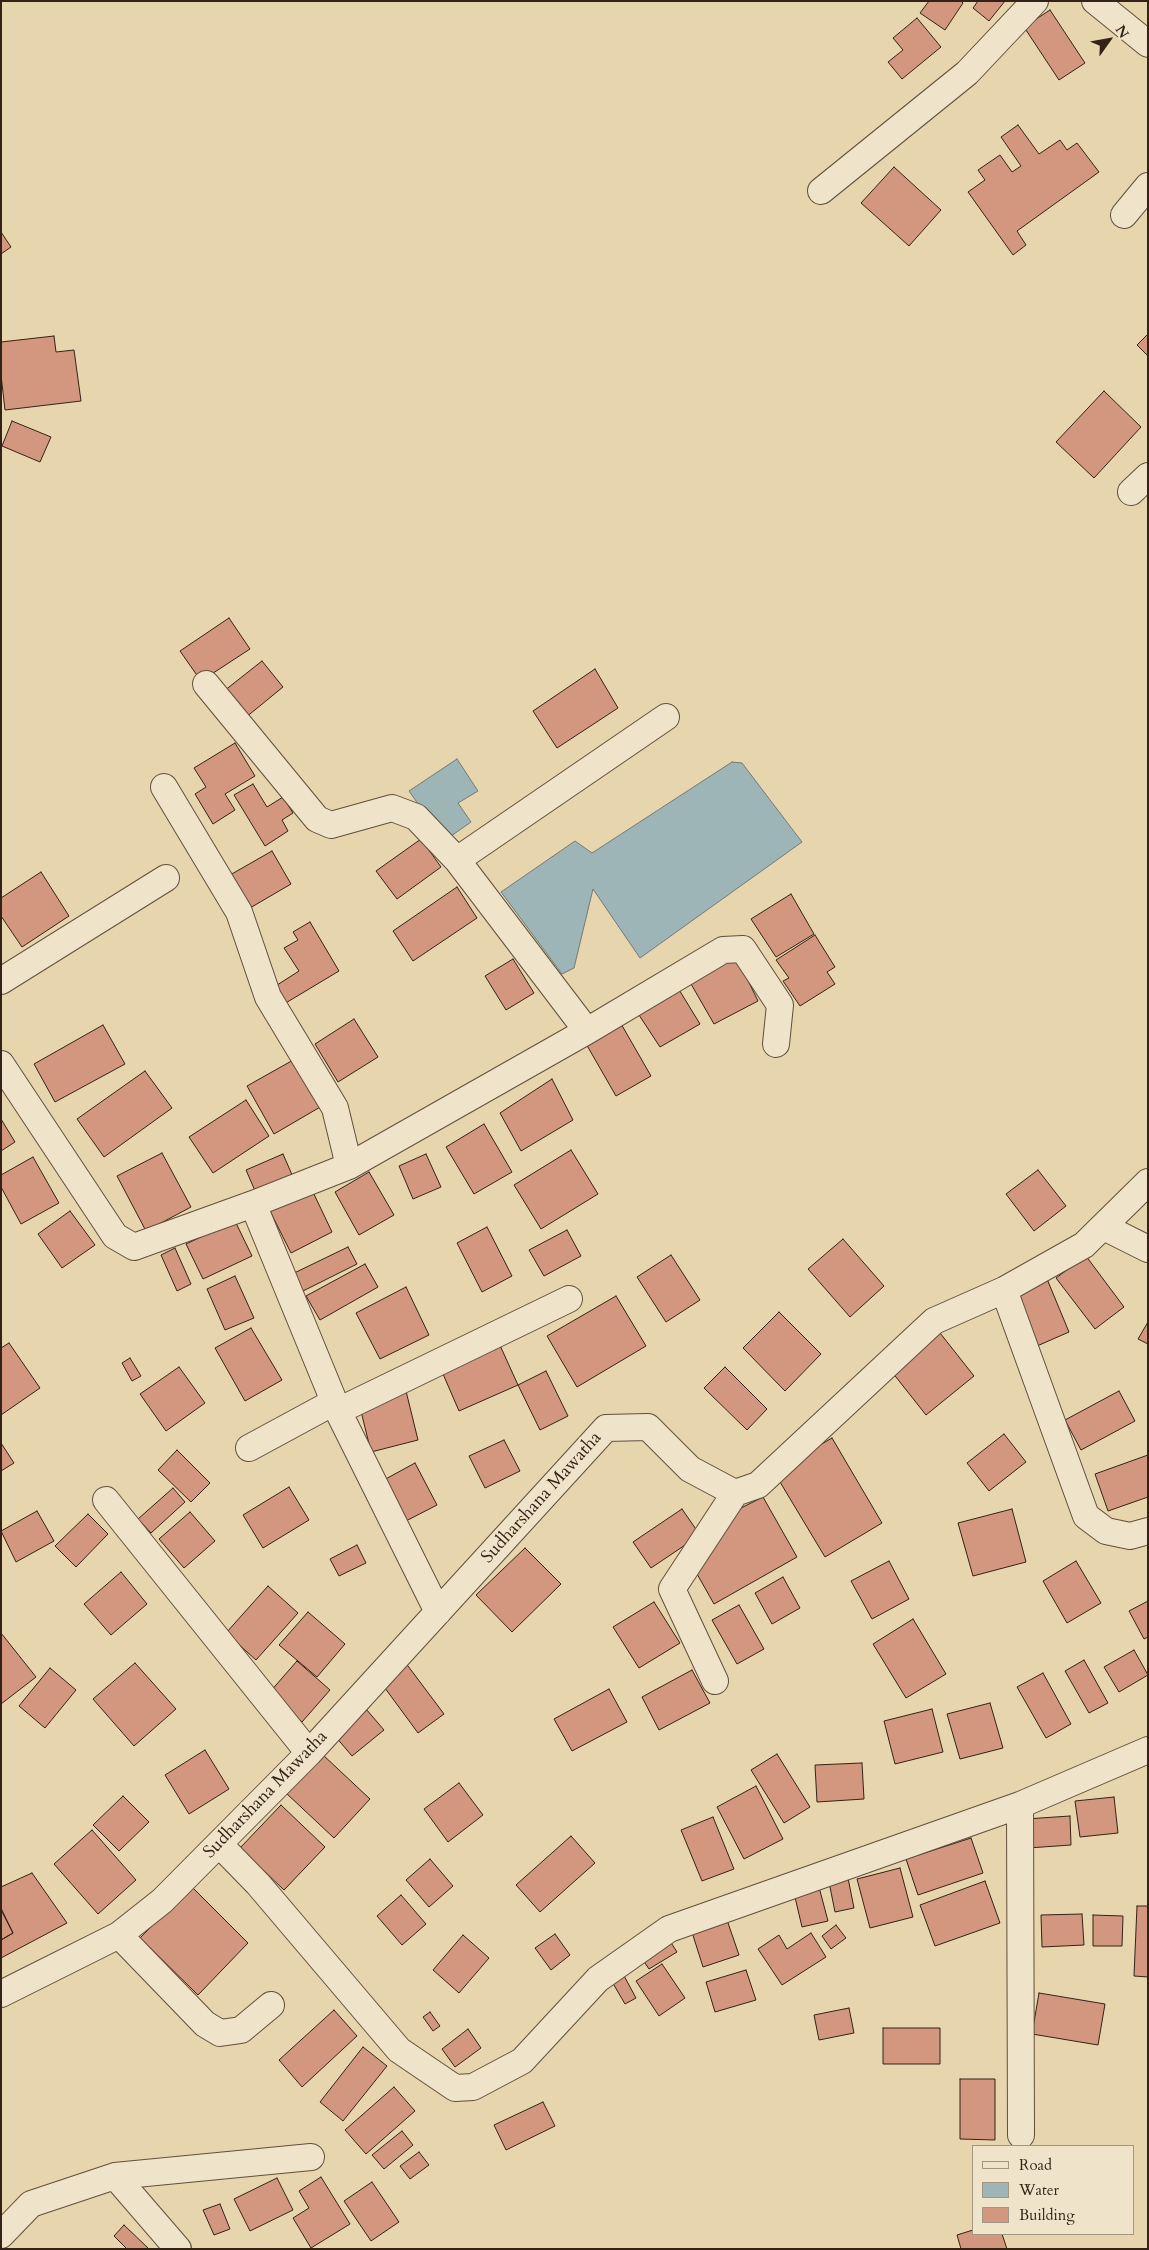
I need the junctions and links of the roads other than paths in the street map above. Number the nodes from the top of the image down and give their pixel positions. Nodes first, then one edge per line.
1 (1035, 1) edge
2 (1094, 1) edge
3 (1143, 32) edge
4 (1148, 186) edge
5 (821, 191) dead end
6 (1124, 215) dead end
7 (206, 684) dead end
8 (666, 717) dead end
9 (164, 787) dead end
10 (457, 860) junction
11 (166, 878) dead end
12 (1, 981) edge
13 (587, 1031) junction
14 (776, 1044) dead end
15 (1, 1064) edge
16 (349, 1166) junction
17 (1148, 1182) edge
18 (253, 1204) junction
19 (1104, 1227) junction
20 (1148, 1249) edge
21 (1004, 1290) junction
22 (569, 1299) dead end
23 (336, 1406) junction
24 (249, 1448) dead end
25 (735, 1493) junction
26 (106, 1500) dead end
27 (1148, 1531) edge
28 (438, 1612) junction
29 (715, 1681) dead end
30 (1148, 1750) edge
31 (309, 1753) junction
32 (1020, 1805) junction
33 (219, 1844) junction
34 (119, 1936) junction
35 (1, 1994) edge
36 (271, 2005) dead end
37 (1021, 2135) dead end
38 (311, 2157) dead end
39 (115, 2176) junction
40 (1, 2235) edge
41 (178, 2249) edge

1 - 5 street
2 - 3 street
4 - 6 street
7 - 10 street
8 - 10 street
9 - 16 street
10 - 13 street
11 - 12 street
13 - 14 street
13 - 16 street
15 - 18 street
16 - 18 street
17 - 19 street
18 - 23 street
19 - 20 street
19 - 21 street
21 - 25 street
21 - 27 street
22 - 23 street
23 - 24 street
23 - 28 street
25 - 28 street, Sudharshana Mawatha
25 - 29 street
26 - 31 street
28 - 31 street, Sudharshana Mawatha
30 - 32 street
31 - 33 street, Sudharshana Mawatha
32 - 33 street
32 - 37 street
33 - 34 street, Sudharshana Mawatha
34 - 35 street, Sudharshana Mawatha
34 - 36 street
38 - 39 street
39 - 40 street
39 - 41 street

